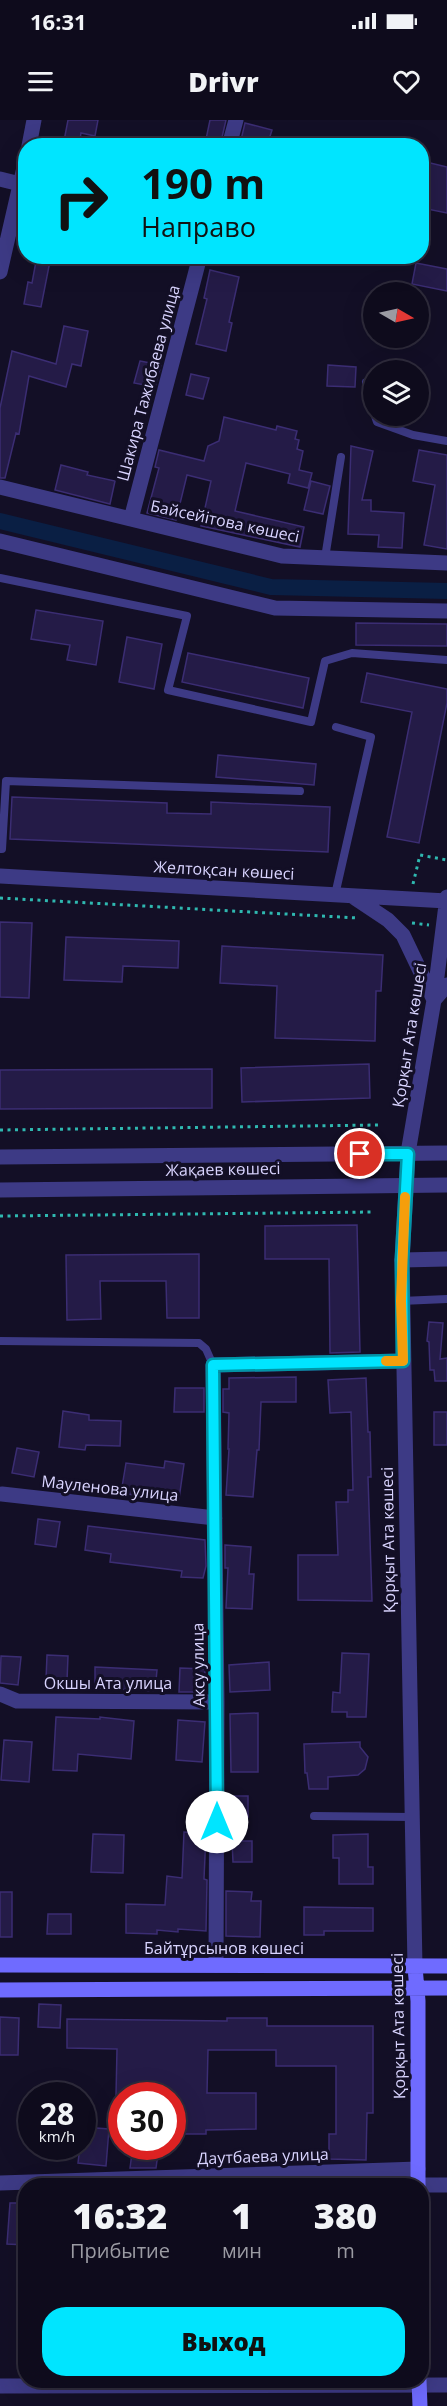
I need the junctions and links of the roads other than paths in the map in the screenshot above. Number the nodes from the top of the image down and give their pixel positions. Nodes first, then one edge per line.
1 (34, 120) edge
2 (236, 120) edge
3 (31, 138) edge
4 (231, 138) edge
5 (0, 179) edge
6 (18, 184) edge
7 (18, 193) edge
8 (198, 264) edge
9 (0, 272) edge
10 (388, 426) edge
11 (447, 441) edge
12 (341, 457) dead end
13 (0, 487) edge
14 (131, 519) junction
15 (0, 541) edge
16 (326, 558) junction
17 (447, 564) edge
18 (0, 578) edge
19 (447, 611) edge
20 (447, 660) edge
21 (336, 727) dead end
22 (300, 791) dead end
23 (0, 849) edge
24 (0, 876) edge
25 (335, 895) junction
26 (351, 896) junction
27 (447, 900) edge
28 (447, 985) edge
29 (434, 1000) junction
30 (447, 1153) edge
31 (408, 1154) junction
32 (0, 1157) edge
33 (405, 1185) junction
34 (447, 1185) edge
35 (0, 1190) edge
36 (447, 1259) edge
37 (402, 1260) junction
38 (447, 1299) edge
39 (401, 1301) junction
40 (0, 1341) edge
41 (403, 1361) junction
42 (213, 1365) junction
43 (2, 1494) dead end
44 (215, 1518) junction
45 (0, 1694) edge
46 (217, 1702) junction
47 (314, 1816) dead end
48 (412, 1817) junction
49 (0, 1965) edge
50 (216, 1965) junction
51 (447, 1966) edge
52 (415, 1967) junction
53 (447, 1988) edge
54 (417, 1989) junction
55 (0, 1990) edge
56 (418, 2169) junction
57 (149, 2178) edge
58 (418, 2178) edge
59 (18, 2182) edge
60 (0, 2183) edge
61 (429, 2185) edge
62 (447, 2185) edge
63 (429, 2384) edge
64 (447, 2385) edge
65 (0, 2386) edge
66 (18, 2386) edge
67 (419, 2388) edge
68 (420, 2406) edge

1 - 3 street
2 - 4 street
5 - 6 street
7 - 9 street
8 - 14 street, Шакира Тажибаева улица
10 - 11 lane
12 - 16 lane
13 - 14 street, Байсейітова көшесі
14 - 16 street, Байсейітова көшесі
15 - 19 street
16 - 17 street, Байсейітова көшесі
18 - 20 lane
21 - 25 lane
22 - 23 lane
24 - 25 street, Желтоқсан көшесі
25 - 26 street, Желтоқсан көшесі
26 - 27 street, Желтоқсан көшесі
26 - 29 street
27 - 29 street, Қорқыт Ата көшесі
28 - 29 street
29 - 31 street, Қорқыт Ата көшесі
30 - 31 street, Жақаев көшесі
31 - 32 street, Жақаев көшесі
31 - 33 street, Қорқыт Ата көшесі
33 - 34 street, Жақаев көшесі
33 - 35 street, Жақаев көшесі
33 - 37 street, Қорқыт Ата көшесі
36 - 37 street
37 - 39 street, Қорқыт Ата көшесі
38 - 39 lane
39 - 41 street, Қорқыт Ата көшесі
40 - 42 lane
41 - 42 street
41 - 48 street, Қорқыт Ата көшесі
42 - 44 street, Аксу улица
43 - 44 street, Мауленова улица
44 - 46 street, Аксу улица
45 - 46 street, Окшы Ата улица
46 - 50 street, Аксу улица
47 - 48 lane
48 - 52 street, Қорқыт Ата көшесі
49 - 50 main road, Байтұрсынов көшесі
50 - 52 main road, Байтұрсынов көшесі
51 - 52 main road, Байтұрсынов көшесі
52 - 54 main road, Қорқыт Ата көшесі
53 - 54 main road
54 - 55 main road
54 - 56 main road, Қорқыт Ата көшесі
56 - 57 street, Даутбаева улица
56 - 58 main road, Қорқыт Ата көшесі
59 - 60 street, Даутбаева улица
61 - 62 street
63 - 64 street
65 - 66 street
67 - 68 main road

